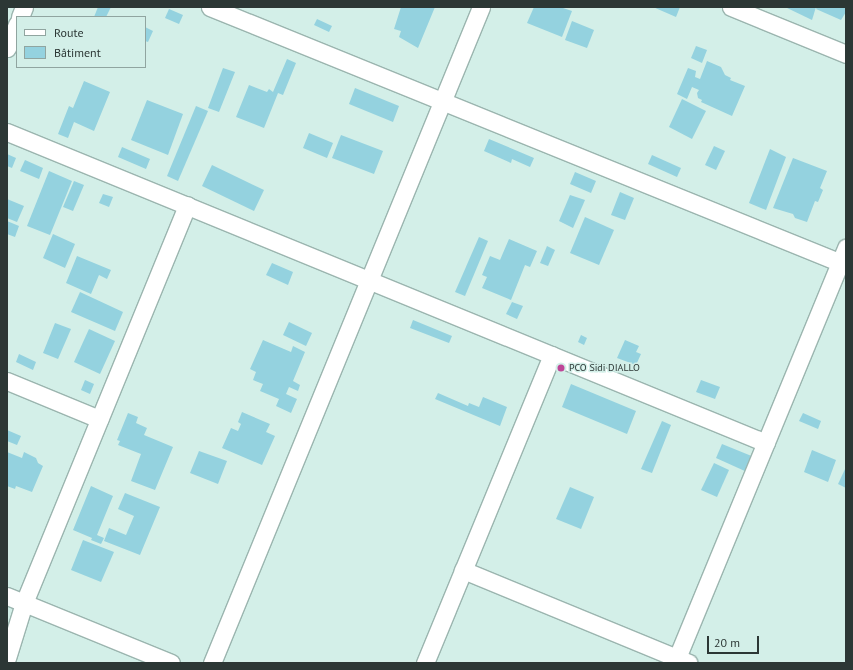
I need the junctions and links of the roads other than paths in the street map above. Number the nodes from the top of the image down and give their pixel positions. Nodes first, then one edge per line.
1 (210, 7) edge
2 (481, 7) edge
3 (731, 7) edge
4 (16, 26) edge
5 (7, 48) edge
6 (846, 54) edge
7 (442, 101) junction
8 (7, 132) edge
9 (187, 206) junction
10 (844, 259) edge
11 (369, 280) junction
12 (552, 355) junction
13 (7, 381) edge
14 (99, 419) junction
15 (766, 443) junction
16 (463, 570) junction
17 (7, 596) edge
18 (24, 602) junction
19 (7, 658) edge
20 (683, 661) edge
21 (171, 663) edge
22 (212, 663) edge
23 (425, 663) edge

1 - 7 street
2 - 7 street
3 - 6 street
4 - 5 street
7 - 10 street
7 - 11 street
8 - 9 street
9 - 11 street
9 - 14 street
10 - 15 street
11 - 12 street
11 - 22 street
12 - 15 street
12 - 16 street
13 - 14 street
14 - 18 street
15 - 20 street
16 - 20 street
16 - 23 street
17 - 18 street
18 - 19 street
18 - 21 street

